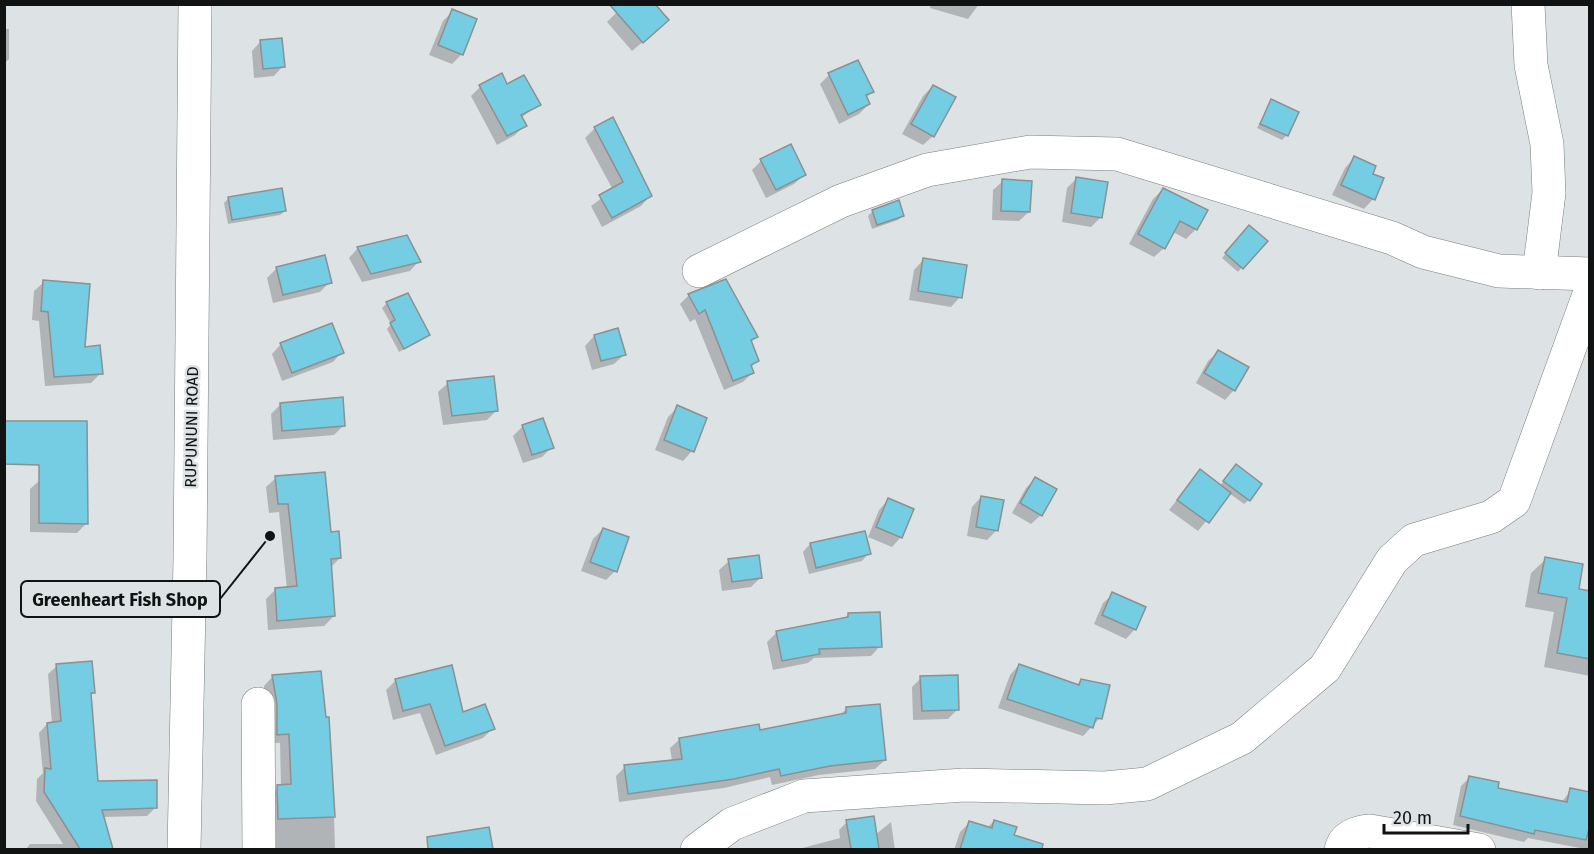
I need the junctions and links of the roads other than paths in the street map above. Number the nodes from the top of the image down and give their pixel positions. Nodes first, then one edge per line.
1 (195, 4) edge
2 (1528, 4) edge
3 (699, 271) dead end
4 (1539, 273) junction
5 (1590, 274) edge
6 (1590, 292) edge
7 (258, 704) dead end
8 (1342, 847) edge
9 (184, 849) edge
10 (259, 849) edge
11 (697, 849) edge
12 (1479, 849) edge

1 - 9 street, RUPUNUNI ROAD
2 - 4 street
3 - 4 street
4 - 5 street
6 - 11 street
7 - 10 street
8 - 12 street

